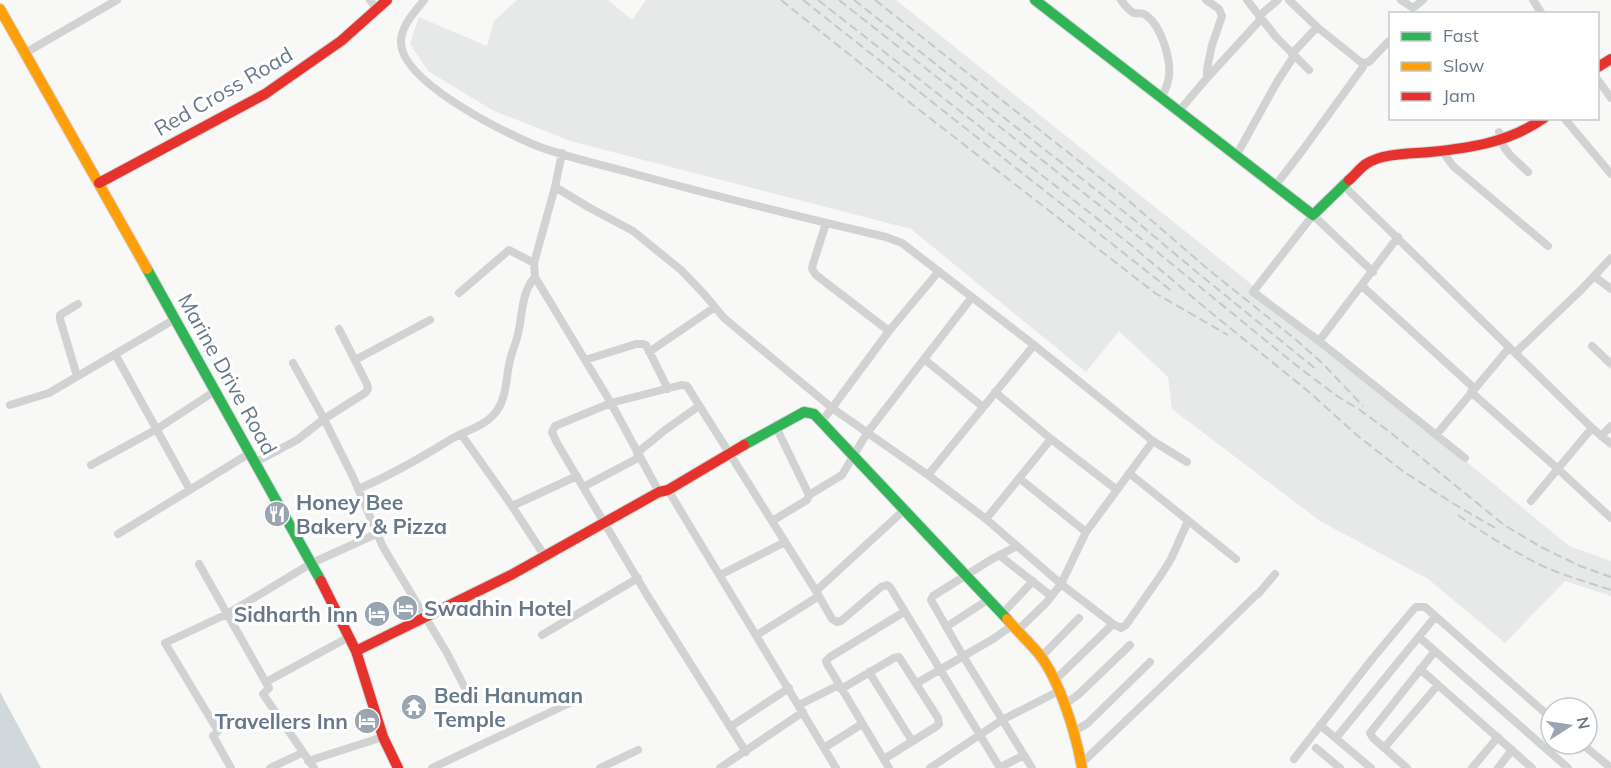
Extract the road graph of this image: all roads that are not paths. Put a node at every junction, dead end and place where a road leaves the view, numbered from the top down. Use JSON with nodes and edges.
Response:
{"nodes":[{"id":1,"x":117,"y":0,"type":"edge"},
{"id":2,"x":370,"y":0,"type":"edge"},
{"id":3,"x":387,"y":0,"type":"edge"},
{"id":4,"x":424,"y":0,"type":"edge"},
{"id":5,"x":1035,"y":0,"type":"edge"},
{"id":6,"x":1121,"y":0,"type":"edge"},
{"id":7,"x":1206,"y":0,"type":"edge"},
{"id":8,"x":1247,"y":0,"type":"edge"},
{"id":9,"x":1278,"y":0,"type":"edge"},
{"id":10,"x":1289,"y":0,"type":"edge"},
{"id":11,"x":1401,"y":0,"type":"edge"},
{"id":12,"x":1423,"y":0,"type":"edge"},
{"id":13,"x":0,"y":9,"type":"edge"},
{"id":14,"x":377,"y":9,"type":"junction"},
{"id":15,"x":1410,"y":11,"type":"edge"},
{"id":16,"x":1260,"y":18,"type":"junction"},
{"id":17,"x":1317,"y":27,"type":"junction"},
{"id":18,"x":1388,"y":39,"type":"edge"},
{"id":19,"x":25,"y":53,"type":"junction"},
{"id":20,"x":1293,"y":55,"type":"junction"},
{"id":21,"x":1362,"y":63,"type":"junction"},
{"id":22,"x":1309,"y":70,"type":"dead end"},
{"id":23,"x":1207,"y":78,"type":"junction"},
{"id":24,"x":1599,"y":81,"type":"edge"},
{"id":25,"x":1161,"y":98,"type":"junction"},
{"id":26,"x":1611,"y":98,"type":"edge"},
{"id":27,"x":1179,"y":111,"type":"junction"},
{"id":28,"x":1541,"y":120,"type":"edge"},
{"id":29,"x":1566,"y":120,"type":"edge"},
{"id":30,"x":1501,"y":136,"type":"junction"},
{"id":31,"x":1442,"y":151,"type":"junction"},
{"id":32,"x":562,"y":153,"type":"junction"},
{"id":33,"x":1236,"y":156,"type":"junction"},
{"id":34,"x":1528,"y":172,"type":"dead end"},
{"id":35,"x":1611,"y":174,"type":"edge"},
{"id":36,"x":99,"y":183,"type":"junction"},
{"id":37,"x":1275,"y":186,"type":"junction"},
{"id":38,"x":1344,"y":186,"type":"junction"},
{"id":39,"x":555,"y":187,"type":"junction"},
{"id":40,"x":1313,"y":215,"type":"junction"},
{"id":41,"x":826,"y":224,"type":"junction"},
{"id":42,"x":1398,"y":237,"type":"junction"},
{"id":43,"x":1548,"y":246,"type":"dead end"},
{"id":44,"x":1611,"y":258,"type":"edge"},
{"id":45,"x":534,"y":263,"type":"junction"},
{"id":46,"x":939,"y":271,"type":"junction"},
{"id":47,"x":1373,"y":272,"type":"junction"},
{"id":48,"x":535,"y":276,"type":"junction"},
{"id":49,"x":1594,"y":276,"type":"junction"},
{"id":50,"x":1362,"y":286,"type":"junction"},
{"id":51,"x":1611,"y":289,"type":"edge"},
{"id":52,"x":459,"y":293,"type":"dead end"},
{"id":53,"x":972,"y":297,"type":"junction"},
{"id":54,"x":78,"y":304,"type":"dead end"},
{"id":55,"x":715,"y":307,"type":"junction"},
{"id":56,"x":175,"y":319,"type":"junction"},
{"id":57,"x":430,"y":320,"type":"dead end"},
{"id":58,"x":339,"y":329,"type":"dead end"},
{"id":59,"x":888,"y":331,"type":"junction"},
{"id":60,"x":1319,"y":341,"type":"junction"},
{"id":61,"x":1034,"y":345,"type":"junction"},
{"id":62,"x":1592,"y":346,"type":"dead end"},
{"id":63,"x":1512,"y":351,"type":"junction"},
{"id":64,"x":649,"y":352,"type":"junction"},
{"id":65,"x":115,"y":354,"type":"junction"},
{"id":66,"x":924,"y":359,"type":"junction"},
{"id":67,"x":355,"y":360,"type":"junction"},
{"id":68,"x":585,"y":360,"type":"junction"},
{"id":69,"x":293,"y":363,"type":"dead end"},
{"id":70,"x":1611,"y":364,"type":"edge"},
{"id":71,"x":77,"y":376,"type":"junction"},
{"id":72,"x":668,"y":388,"type":"junction"},
{"id":73,"x":1473,"y":390,"type":"junction"},
{"id":74,"x":215,"y":391,"type":"junction"},
{"id":75,"x":995,"y":392,"type":"junction"},
{"id":76,"x":611,"y":403,"type":"junction"},
{"id":77,"x":10,"y":405,"type":"dead end"},
{"id":78,"x":699,"y":406,"type":"junction"},
{"id":79,"x":983,"y":407,"type":"junction"},
{"id":80,"x":832,"y":408,"type":"junction"},
{"id":81,"x":324,"y":419,"type":"junction"},
{"id":82,"x":822,"y":421,"type":"junction"},
{"id":83,"x":1611,"y":426,"type":"edge"},
{"id":84,"x":776,"y":428,"type":"junction"},
{"id":85,"x":1592,"y":428,"type":"junction"},
{"id":86,"x":157,"y":429,"type":"junction"},
{"id":87,"x":867,"y":432,"type":"junction"},
{"id":88,"x":460,"y":434,"type":"junction"},
{"id":89,"x":1436,"y":435,"type":"junction"},
{"id":90,"x":1601,"y":436,"type":"junction"},
{"id":91,"x":1051,"y":439,"type":"junction"},
{"id":92,"x":1153,"y":441,"type":"junction"},
{"id":93,"x":1611,"y":444,"type":"edge"},
{"id":94,"x":729,"y":453,"type":"junction"},
{"id":95,"x":638,"y":455,"type":"junction"},
{"id":96,"x":854,"y":456,"type":"junction"},
{"id":97,"x":253,"y":458,"type":"junction"},
{"id":98,"x":1465,"y":458,"type":"dead end"},
{"id":99,"x":1187,"y":462,"type":"dead end"},
{"id":100,"x":91,"y":465,"type":"dead end"},
{"id":101,"x":1558,"y":469,"type":"junction"},
{"id":102,"x":1129,"y":473,"type":"junction"},
{"id":103,"x":928,"y":475,"type":"junction"},
{"id":104,"x":577,"y":476,"type":"junction"},
{"id":105,"x":1019,"y":478,"type":"junction"},
{"id":106,"x":652,"y":479,"type":"junction"},
{"id":107,"x":583,"y":487,"type":"junction"},
{"id":108,"x":358,"y":489,"type":"junction"},
{"id":109,"x":190,"y":490,"type":"junction"},
{"id":110,"x":666,"y":490,"type":"junction"},
{"id":111,"x":1117,"y":490,"type":"junction"},
{"id":112,"x":809,"y":495,"type":"junction"},
{"id":113,"x":1531,"y":501,"type":"dead end"},
{"id":114,"x":512,"y":506,"type":"junction"},
{"id":115,"x":904,"y":510,"type":"junction"},
{"id":116,"x":1611,"y":518,"type":"edge"},
{"id":117,"x":986,"y":519,"type":"junction"},
{"id":118,"x":772,"y":521,"type":"junction"},
{"id":119,"x":1188,"y":521,"type":"junction"},
{"id":120,"x":604,"y":522,"type":"junction"},
{"id":121,"x":1086,"y":532,"type":"junction"},
{"id":122,"x":118,"y":534,"type":"dead end"},
{"id":123,"x":376,"y":534,"type":"junction"},
{"id":124,"x":785,"y":542,"type":"junction"},
{"id":125,"x":1017,"y":546,"type":"junction"},
{"id":126,"x":544,"y":555,"type":"junction"},
{"id":127,"x":999,"y":555,"type":"junction"},
{"id":128,"x":1236,"y":559,"type":"dead end"},
{"id":129,"x":312,"y":563,"type":"junction"},
{"id":130,"x":199,"y":564,"type":"dead end"},
{"id":131,"x":1275,"y":574,"type":"dead end"},
{"id":132,"x":720,"y":575,"type":"junction"},
{"id":133,"x":967,"y":575,"type":"junction"},
{"id":134,"x":638,"y":579,"type":"junction"},
{"id":135,"x":1033,"y":581,"type":"junction"},
{"id":136,"x":1061,"y":584,"type":"junction"},
{"id":137,"x":817,"y":594,"type":"junction"},
{"id":138,"x":1052,"y":596,"type":"junction"},
{"id":139,"x":989,"y":599,"type":"junction"},
{"id":140,"x":904,"y":612,"type":"junction"},
{"id":141,"x":1003,"y":613,"type":"junction"},
{"id":142,"x":227,"y":614,"type":"junction"},
{"id":143,"x":1436,"y":616,"type":"junction"},
{"id":144,"x":425,"y":617,"type":"junction"},
{"id":145,"x":1079,"y":618,"type":"dead end"},
{"id":146,"x":1113,"y":624,"type":"junction"},
{"id":147,"x":946,"y":627,"type":"junction"},
{"id":148,"x":1016,"y":627,"type":"junction"},
{"id":149,"x":542,"y":635,"type":"dead end"},
{"id":150,"x":757,"y":635,"type":"junction"},
{"id":151,"x":349,"y":637,"type":"junction"},
{"id":152,"x":1419,"y":637,"type":"junction"},
{"id":153,"x":1130,"y":645,"type":"dead end"},
{"id":154,"x":356,"y":651,"type":"junction"},
{"id":155,"x":1435,"y":651,"type":"junction"},
{"id":156,"x":963,"y":656,"type":"junction"},
{"id":157,"x":1041,"y":657,"type":"junction"},
{"id":158,"x":1150,"y":662,"type":"dead end"},
{"id":159,"x":1420,"y":669,"type":"junction"},
{"id":160,"x":939,"y":670,"type":"junction"},
{"id":161,"x":869,"y":672,"type":"junction"},
{"id":162,"x":266,"y":682,"type":"junction"},
{"id":163,"x":917,"y":683,"type":"junction"},
{"id":164,"x":1057,"y":685,"type":"junction"},
{"id":165,"x":1438,"y":685,"type":"junction"},
{"id":166,"x":840,"y":687,"type":"junction"},
{"id":167,"x":465,"y":688,"type":"dead end"},
{"id":168,"x":789,"y":688,"type":"junction"},
{"id":169,"x":576,"y":700,"type":"dead end"},
{"id":170,"x":1064,"y":705,"type":"junction"},
{"id":171,"x":1539,"y":707,"type":"edge"},
{"id":172,"x":801,"y":708,"type":"junction"},
{"id":173,"x":1002,"y":720,"type":"junction"},
{"id":174,"x":862,"y":724,"type":"junction"},
{"id":175,"x":1320,"y":725,"type":"junction"},
{"id":176,"x":730,"y":727,"type":"junction"},
{"id":177,"x":1073,"y":732,"type":"junction"},
{"id":178,"x":980,"y":735,"type":"junction"},
{"id":179,"x":383,"y":737,"type":"junction"},
{"id":180,"x":1498,"y":737,"type":"junction"},
{"id":181,"x":1336,"y":738,"type":"junction"},
{"id":182,"x":912,"y":741,"type":"junction"},
{"id":183,"x":824,"y":748,"type":"junction"},
{"id":184,"x":1316,"y":748,"type":"dead end"},
{"id":185,"x":1384,"y":748,"type":"junction"},
{"id":186,"x":638,"y":750,"type":"dead end"},
{"id":187,"x":1512,"y":750,"type":"junction"},
{"id":188,"x":746,"y":752,"type":"junction"},
{"id":189,"x":302,"y":753,"type":"junction"},
{"id":190,"x":1024,"y":755,"type":"junction"},
{"id":191,"x":1596,"y":756,"type":"edge"},
{"id":192,"x":884,"y":759,"type":"junction"},
{"id":193,"x":1294,"y":759,"type":"dead end"},
{"id":194,"x":311,"y":764,"type":"edge"},
{"id":195,"x":1082,"y":766,"type":"edge"},
{"id":196,"x":1528,"y":766,"type":"edge"},
{"id":197,"x":231,"y":768,"type":"edge"},
{"id":198,"x":270,"y":768,"type":"edge"},
{"id":199,"x":398,"y":768,"type":"edge"},
{"id":200,"x":432,"y":768,"type":"edge"},
{"id":201,"x":600,"y":768,"type":"edge"},
{"id":202,"x":720,"y":768,"type":"edge"},
{"id":203,"x":836,"y":768,"type":"edge"},
{"id":204,"x":889,"y":768,"type":"edge"},
{"id":205,"x":930,"y":768,"type":"edge"},
{"id":206,"x":999,"y":768,"type":"edge"},
{"id":207,"x":1032,"y":768,"type":"edge"},
{"id":208,"x":1340,"y":768,"type":"edge"},
{"id":209,"x":1371,"y":768,"type":"edge"},
{"id":210,"x":1407,"y":768,"type":"edge"},
{"id":211,"x":1472,"y":768,"type":"edge"},
{"id":212,"x":1498,"y":768,"type":"edge"},
{"id":213,"x":1568,"y":768,"type":"edge"},
{"id":214,"x":1611,"y":768,"type":"edge"}],
"edges":[{"from":1,"to":19,"type":"street"},
{"from":2,"to":14,"type":"street"},
{"from":3,"to":14,"type":"main road","name":"Red Cross Road"},
{"from":4,"to":32,"type":"street"},
{"from":5,"to":25,"type":"main road"},
{"from":6,"to":25,"type":"street"},
{"from":7,"to":23,"type":"street"},
{"from":8,"to":16,"type":"street"},
{"from":9,"to":16,"type":"street"},
{"from":10,"to":17,"type":"street"},
{"from":11,"to":15,"type":"street"},
{"from":12,"to":15,"type":"street"},
{"from":13,"to":19,"type":"main road","name":"Marine Drive Road"},
{"from":14,"to":36,"type":"main road","name":"Red Cross Road"},
{"from":16,"to":20,"type":"street"},
{"from":16,"to":23,"type":"street"},
{"from":17,"to":20,"type":"street"},
{"from":17,"to":21,"type":"street"},
{"from":18,"to":21,"type":"street"},
{"from":19,"to":36,"type":"main road","name":"Marine Drive Road"},
{"from":20,"to":22,"type":"street"},
{"from":20,"to":33,"type":"street"},
{"from":21,"to":37,"type":"street"},
{"from":23,"to":27,"type":"street"},
{"from":24,"to":26,"type":"street"},
{"from":25,"to":27,"type":"main road"},
{"from":27,"to":33,"type":"main road"},
{"from":28,"to":30,"type":"main road"},
{"from":29,"to":35,"type":"street"},
{"from":30,"to":31,"type":"main road"},
{"from":30,"to":34,"type":"street"},
{"from":31,"to":38,"type":"main road"},
{"from":31,"to":43,"type":"street"},
{"from":32,"to":39,"type":"street"},
{"from":32,"to":41,"type":"street"},
{"from":33,"to":37,"type":"main road"},
{"from":36,"to":56,"type":"main road","name":"Marine Drive Road"},
{"from":37,"to":40,"type":"main road"},
{"from":38,"to":40,"type":"main road"},
{"from":38,"to":42,"type":"street"},
{"from":39,"to":45,"type":"street"},
{"from":39,"to":55,"type":"street"},
{"from":40,"to":47,"type":"street"},
{"from":40,"to":60,"type":"street"},
{"from":41,"to":46,"type":"street"},
{"from":41,"to":59,"type":"street"},
{"from":42,"to":47,"type":"street"},
{"from":42,"to":63,"type":"street"},
{"from":44,"to":49,"type":"street"},
{"from":45,"to":48,"type":"street"},
{"from":45,"to":52,"type":"street"},
{"from":46,"to":53,"type":"street"},
{"from":46,"to":59,"type":"street"},
{"from":47,"to":50,"type":"street"},
{"from":48,"to":68,"type":"street"},
{"from":48,"to":88,"type":"street"},
{"from":49,"to":51,"type":"street"},
{"from":49,"to":63,"type":"street"},
{"from":50,"to":60,"type":"street"},
{"from":50,"to":73,"type":"street"},
{"from":53,"to":61,"type":"street"},
{"from":53,"to":66,"type":"street"},
{"from":54,"to":71,"type":"street"},
{"from":55,"to":64,"type":"street"},
{"from":55,"to":80,"type":"street"},
{"from":56,"to":65,"type":"street"},
{"from":56,"to":74,"type":"main road","name":"Marine Drive Road"},
{"from":57,"to":67,"type":"street"},
{"from":58,"to":67,"type":"street"},
{"from":59,"to":80,"type":"street"},
{"from":60,"to":89,"type":"street"},
{"from":61,"to":75,"type":"street"},
{"from":61,"to":92,"type":"street"},
{"from":62,"to":70,"type":"street"},
{"from":63,"to":73,"type":"street"},
{"from":63,"to":85,"type":"street"},
{"from":64,"to":68,"type":"street"},
{"from":64,"to":72,"type":"street"},
{"from":65,"to":71,"type":"street"},
{"from":65,"to":86,"type":"street"},
{"from":66,"to":79,"type":"street"},
{"from":66,"to":87,"type":"street"},
{"from":67,"to":81,"type":"street"},
{"from":68,"to":76,"type":"street"},
{"from":69,"to":81,"type":"street"},
{"from":71,"to":77,"type":"street"},
{"from":72,"to":76,"type":"street"},
{"from":72,"to":78,"type":"street"},
{"from":73,"to":89,"type":"street"},
{"from":73,"to":101,"type":"street"},
{"from":74,"to":86,"type":"street"},
{"from":74,"to":97,"type":"main road","name":"Marine Drive Road"},
{"from":75,"to":79,"type":"street"},
{"from":75,"to":91,"type":"street"},
{"from":76,"to":95,"type":"street"},
{"from":76,"to":104,"type":"street"},
{"from":78,"to":94,"type":"street"},
{"from":78,"to":95,"type":"street"},
{"from":79,"to":103,"type":"street"},
{"from":80,"to":82,"type":"street"},
{"from":80,"to":87,"type":"street"},
{"from":81,"to":97,"type":"street"},
{"from":81,"to":108,"type":"street"},
{"from":82,"to":84,"type":"main road"},
{"from":82,"to":96,"type":"main road"},
{"from":83,"to":90,"type":"street"},
{"from":84,"to":94,"type":"main road"},
{"from":84,"to":112,"type":"street"},
{"from":85,"to":90,"type":"street"},
{"from":85,"to":101,"type":"street"},
{"from":86,"to":100,"type":"street"},
{"from":86,"to":109,"type":"street"},
{"from":87,"to":96,"type":"street"},
{"from":87,"to":103,"type":"street"},
{"from":88,"to":108,"type":"street"},
{"from":88,"to":114,"type":"street"},
{"from":89,"to":98,"type":"street"},
{"from":90,"to":93,"type":"street"},
{"from":91,"to":105,"type":"street"},
{"from":91,"to":111,"type":"street"},
{"from":92,"to":99,"type":"street"},
{"from":92,"to":102,"type":"street"},
{"from":94,"to":110,"type":"main road"},
{"from":94,"to":118,"type":"street"},
{"from":95,"to":106,"type":"street"},
{"from":95,"to":107,"type":"street"},
{"from":96,"to":112,"type":"street"},
{"from":96,"to":115,"type":"main road"},
{"from":97,"to":109,"type":"street"},
{"from":97,"to":129,"type":"main road","name":"Marine Drive Road"},
{"from":101,"to":113,"type":"street"},
{"from":101,"to":116,"type":"street"},
{"from":102,"to":111,"type":"street"},
{"from":102,"to":119,"type":"street"},
{"from":103,"to":117,"type":"street"},
{"from":104,"to":107,"type":"street"},
{"from":104,"to":114,"type":"street"},
{"from":105,"to":117,"type":"street"},
{"from":105,"to":121,"type":"street"},
{"from":106,"to":110,"type":"street"},
{"from":106,"to":110,"type":"street"},
{"from":107,"to":120,"type":"street"},
{"from":108,"to":123,"type":"street"},
{"from":109,"to":122,"type":"street"},
{"from":110,"to":120,"type":"main road"},
{"from":110,"to":132,"type":"street"},
{"from":111,"to":121,"type":"street"},
{"from":112,"to":118,"type":"street"},
{"from":114,"to":126,"type":"street"},
{"from":115,"to":133,"type":"main road"},
{"from":115,"to":137,"type":"street"},
{"from":117,"to":125,"type":"street"},
{"from":118,"to":124,"type":"street"},
{"from":119,"to":128,"type":"street"},
{"from":119,"to":146,"type":"street"},
{"from":120,"to":126,"type":"main road"},
{"from":120,"to":134,"type":"street"},
{"from":121,"to":136,"type":"street"},
{"from":123,"to":129,"type":"street"},
{"from":123,"to":144,"type":"street"},
{"from":124,"to":132,"type":"street"},
{"from":124,"to":137,"type":"street"},
{"from":125,"to":127,"type":"street"},
{"from":125,"to":136,"type":"street"},
{"from":126,"to":144,"type":"main road"},
{"from":127,"to":133,"type":"street"},
{"from":127,"to":135,"type":"street"},
{"from":129,"to":142,"type":"street"},
{"from":129,"to":151,"type":"main road","name":"Marine Drive Road"},
{"from":130,"to":142,"type":"street"},
{"from":131,"to":195,"type":"street"},
{"from":132,"to":150,"type":"street"},
{"from":133,"to":139,"type":"main road"},
{"from":133,"to":147,"type":"street"},
{"from":134,"to":149,"type":"street"},
{"from":134,"to":176,"type":"street"},
{"from":135,"to":138,"type":"street"},
{"from":135,"to":141,"type":"street"},
{"from":136,"to":138,"type":"street"},
{"from":136,"to":146,"type":"street"},
{"from":137,"to":140,"type":"street"},
{"from":137,"to":150,"type":"street"},
{"from":138,"to":148,"type":"street"},
{"from":139,"to":141,"type":"main road"},
{"from":139,"to":147,"type":"street"},
{"from":140,"to":160,"type":"street"},
{"from":140,"to":166,"type":"street"},
{"from":141,"to":148,"type":"main road"},
{"from":142,"to":162,"type":"street"},
{"from":142,"to":197,"type":"street"},
{"from":143,"to":152,"type":"street"},
{"from":143,"to":171,"type":"street"},
{"from":143,"to":175,"type":"street"},
{"from":144,"to":154,"type":"main road"},
{"from":144,"to":167,"type":"street"},
{"from":145,"to":157,"type":"street"},
{"from":146,"to":164,"type":"street"},
{"from":147,"to":156,"type":"street"},
{"from":148,"to":156,"type":"street"},
{"from":148,"to":157,"type":"main road"},
{"from":150,"to":168,"type":"street"},
{"from":151,"to":154,"type":"main road","name":"Marine Drive Road"},
{"from":151,"to":162,"type":"street"},
{"from":152,"to":155,"type":"street"},
{"from":152,"to":181,"type":"street"},
{"from":153,"to":170,"type":"street"},
{"from":154,"to":179,"type":"main road","name":"Marine Drive Road"},
{"from":155,"to":159,"type":"street"},
{"from":155,"to":213,"type":"street"},
{"from":156,"to":160,"type":"street"},
{"from":156,"to":173,"type":"street"},
{"from":157,"to":164,"type":"main road"},
{"from":158,"to":177,"type":"street"},
{"from":159,"to":165,"type":"street"},
{"from":159,"to":185,"type":"street"},
{"from":160,"to":163,"type":"street"},
{"from":160,"to":178,"type":"street"},
{"from":161,"to":163,"type":"street"},
{"from":161,"to":166,"type":"street"},
{"from":161,"to":182,"type":"street"},
{"from":162,"to":189,"type":"street"},
{"from":163,"to":182,"type":"street"},
{"from":164,"to":170,"type":"main road"},
{"from":164,"to":173,"type":"street"},
{"from":165,"to":180,"type":"street"},
{"from":165,"to":185,"type":"street"},
{"from":166,"to":172,"type":"street"},
{"from":166,"to":174,"type":"street"},
{"from":168,"to":172,"type":"street"},
{"from":168,"to":176,"type":"street"},
{"from":169,"to":200,"type":"street"},
{"from":170,"to":177,"type":"main road"},
{"from":172,"to":183,"type":"street"},
{"from":172,"to":188,"type":"street"},
{"from":173,"to":178,"type":"street"},
{"from":173,"to":190,"type":"street"},
{"from":174,"to":183,"type":"street"},
{"from":174,"to":192,"type":"street"},
{"from":175,"to":181,"type":"street"},
{"from":175,"to":193,"type":"street"},
{"from":176,"to":188,"type":"street"},
{"from":177,"to":195,"type":"main road"},
{"from":178,"to":205,"type":"street"},
{"from":178,"to":206,"type":"street"},
{"from":179,"to":194,"type":"street"},
{"from":179,"to":199,"type":"main road","name":"Marine Drive Road"},
{"from":180,"to":187,"type":"street"},
{"from":180,"to":211,"type":"street"},
{"from":181,"to":209,"type":"street"},
{"from":182,"to":192,"type":"street"},
{"from":183,"to":203,"type":"street"},
{"from":184,"to":208,"type":"street"},
{"from":185,"to":210,"type":"street"},
{"from":186,"to":201,"type":"street"},
{"from":187,"to":196,"type":"street"},
{"from":187,"to":212,"type":"street"},
{"from":188,"to":202,"type":"street"},
{"from":189,"to":194,"type":"street"},
{"from":189,"to":198,"type":"street"},
{"from":190,"to":206,"type":"street"},
{"from":190,"to":207,"type":"street"},
{"from":191,"to":214,"type":"street"},
{"from":192,"to":204,"type":"street"}]}
